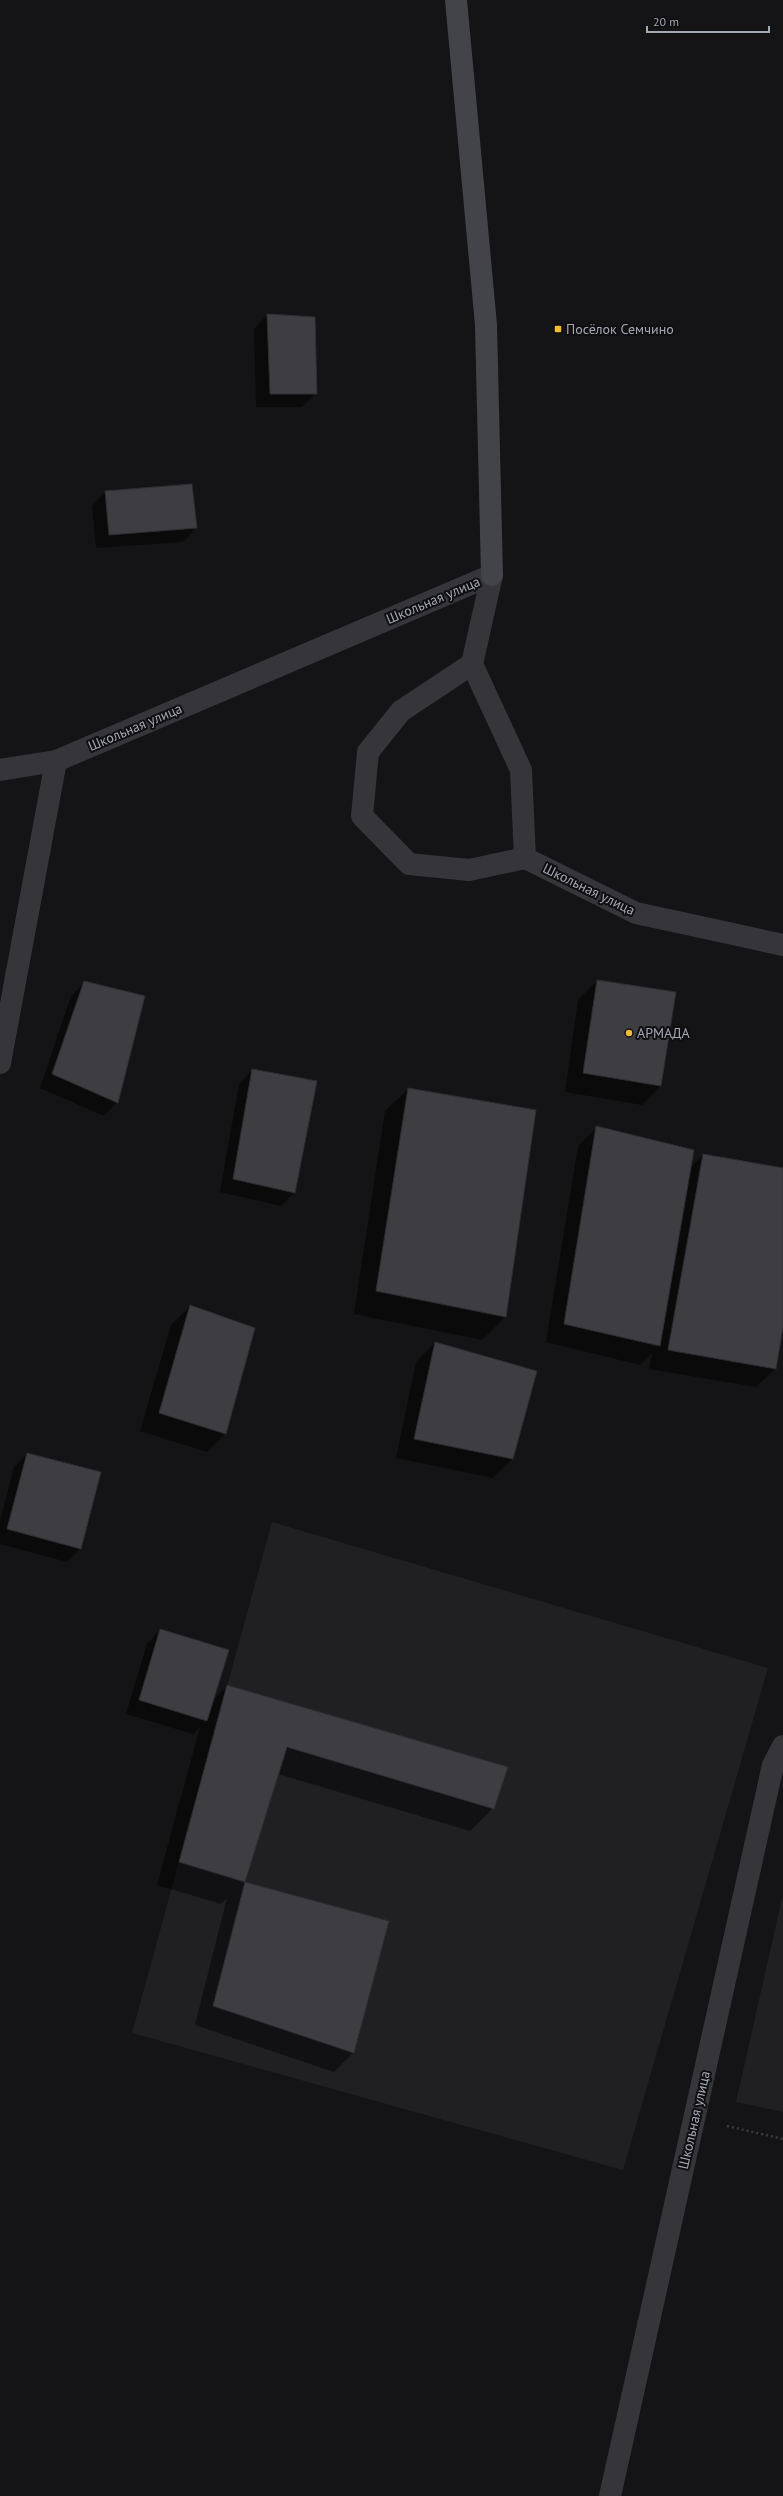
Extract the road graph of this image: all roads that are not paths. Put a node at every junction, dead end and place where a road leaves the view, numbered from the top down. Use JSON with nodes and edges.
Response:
{"nodes":[{"id":1,"x":456,"y":0,"type":"edge"},
{"id":2,"x":492,"y":575,"type":"junction"},
{"id":3,"x":472,"y":664,"type":"junction"},
{"id":4,"x":56,"y":761,"type":"junction"},
{"id":5,"x":0,"y":770,"type":"edge"},
{"id":6,"x":524,"y":858,"type":"junction"},
{"id":7,"x":783,"y":945,"type":"edge"},
{"id":8,"x":0,"y":1063,"type":"edge"},
{"id":9,"x":783,"y":1746,"type":"edge"},
{"id":10,"x":610,"y":2496,"type":"edge"}],
"edges":[{"from":1,"to":2,"type":"street"},
{"from":2,"to":3,"type":"street","name":"Школьная улица"},
{"from":2,"to":4,"type":"street","name":"Школьная улица"},
{"from":3,"to":6,"type":"street"},
{"from":3,"to":6,"type":"street"},
{"from":4,"to":5,"type":"street","name":"Школьная улица"},
{"from":4,"to":8,"type":"street"},
{"from":6,"to":7,"type":"street","name":"Школьная улица"},
{"from":9,"to":10,"type":"street","name":"Школьная улица"}]}
